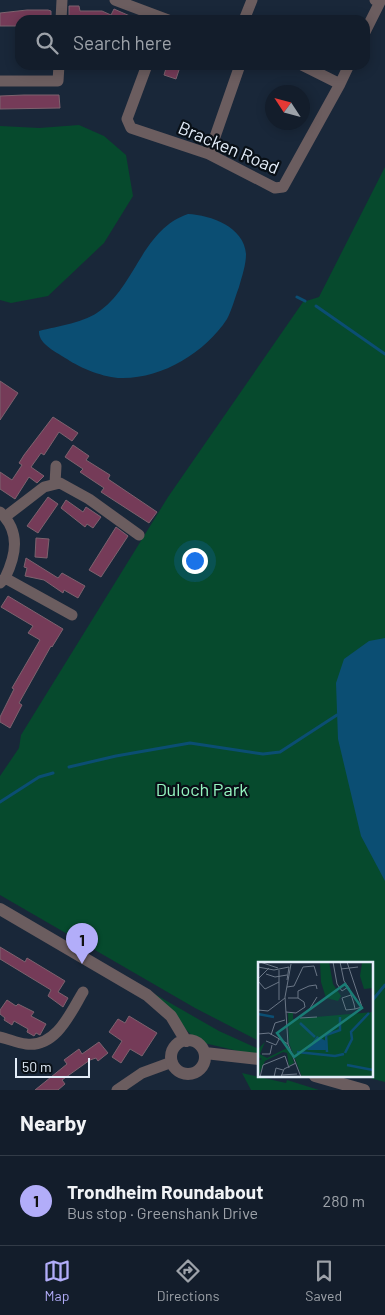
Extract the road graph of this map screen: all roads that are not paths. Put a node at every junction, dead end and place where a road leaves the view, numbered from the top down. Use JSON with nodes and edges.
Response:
{"nodes":[{"id":1,"x":62,"y":0,"type":"edge"},
{"id":2,"x":114,"y":0,"type":"edge"},
{"id":3,"x":252,"y":0,"type":"edge"},
{"id":4,"x":378,"y":1,"type":"edge"},
{"id":5,"x":61,"y":15,"type":"edge"},
{"id":6,"x":152,"y":15,"type":"edge"},
{"id":7,"x":246,"y":15,"type":"edge"},
{"id":8,"x":370,"y":20,"type":"edge"},
{"id":9,"x":59,"y":70,"type":"edge"},
{"id":10,"x":145,"y":70,"type":"edge"},
{"id":11,"x":238,"y":70,"type":"edge"},
{"id":12,"x":312,"y":70,"type":"edge"},
{"id":13,"x":347,"y":70,"type":"edge"},
{"id":14,"x":0,"y":81,"type":"edge"},
{"id":15,"x":340,"y":84,"type":"junction"},
{"id":16,"x":209,"y":154,"type":"junction"},
{"id":17,"x":56,"y":466,"type":"dead end"},
{"id":18,"x":55,"y":483,"type":"junction"},
{"id":19,"x":2,"y":515,"type":"edge"},
{"id":20,"x":140,"y":535,"type":"dead end"},
{"id":21,"x":2,"y":580,"type":"edge"},
{"id":22,"x":72,"y":615,"type":"dead end"},
{"id":23,"x":0,"y":909,"type":"edge"},
{"id":24,"x":83,"y":992,"type":"dead end"},
{"id":25,"x":0,"y":1037,"type":"edge"},
{"id":26,"x":186,"y":1040,"type":"junction"},
{"id":27,"x":205,"y":1053,"type":"junction"},
{"id":28,"x":258,"y":1059,"type":"edge"},
{"id":29,"x":172,"y":1062,"type":"junction"},
{"id":30,"x":322,"y":1078,"type":"edge"},
{"id":31,"x":117,"y":1090,"type":"edge"},
{"id":32,"x":364,"y":1090,"type":"edge"}],
"edges":[{"from":1,"to":5,"type":"street"},
{"from":2,"to":6,"type":"street"},
{"from":3,"to":7,"type":"street"},
{"from":4,"to":8,"type":"street"},
{"from":9,"to":14,"type":"street"},
{"from":10,"to":16,"type":"street","name":"Bracken Road"},
{"from":11,"to":16,"type":"street"},
{"from":12,"to":15,"type":"street"},
{"from":13,"to":15,"type":"street"},
{"from":15,"to":16,"type":"street","name":"Bracken Road"},
{"from":17,"to":18,"type":"street"},
{"from":18,"to":19,"type":"street"},
{"from":18,"to":20,"type":"street"},
{"from":19,"to":21,"type":"street"},
{"from":21,"to":22,"type":"street"},
{"from":23,"to":26,"type":"street"},
{"from":24,"to":25,"type":"street"},
{"from":26,"to":27,"type":"street"},
{"from":26,"to":29,"type":"street"},
{"from":27,"to":28,"type":"street"},
{"from":27,"to":29,"type":"street"},
{"from":29,"to":31,"type":"street"},
{"from":30,"to":32,"type":"street"}]}
